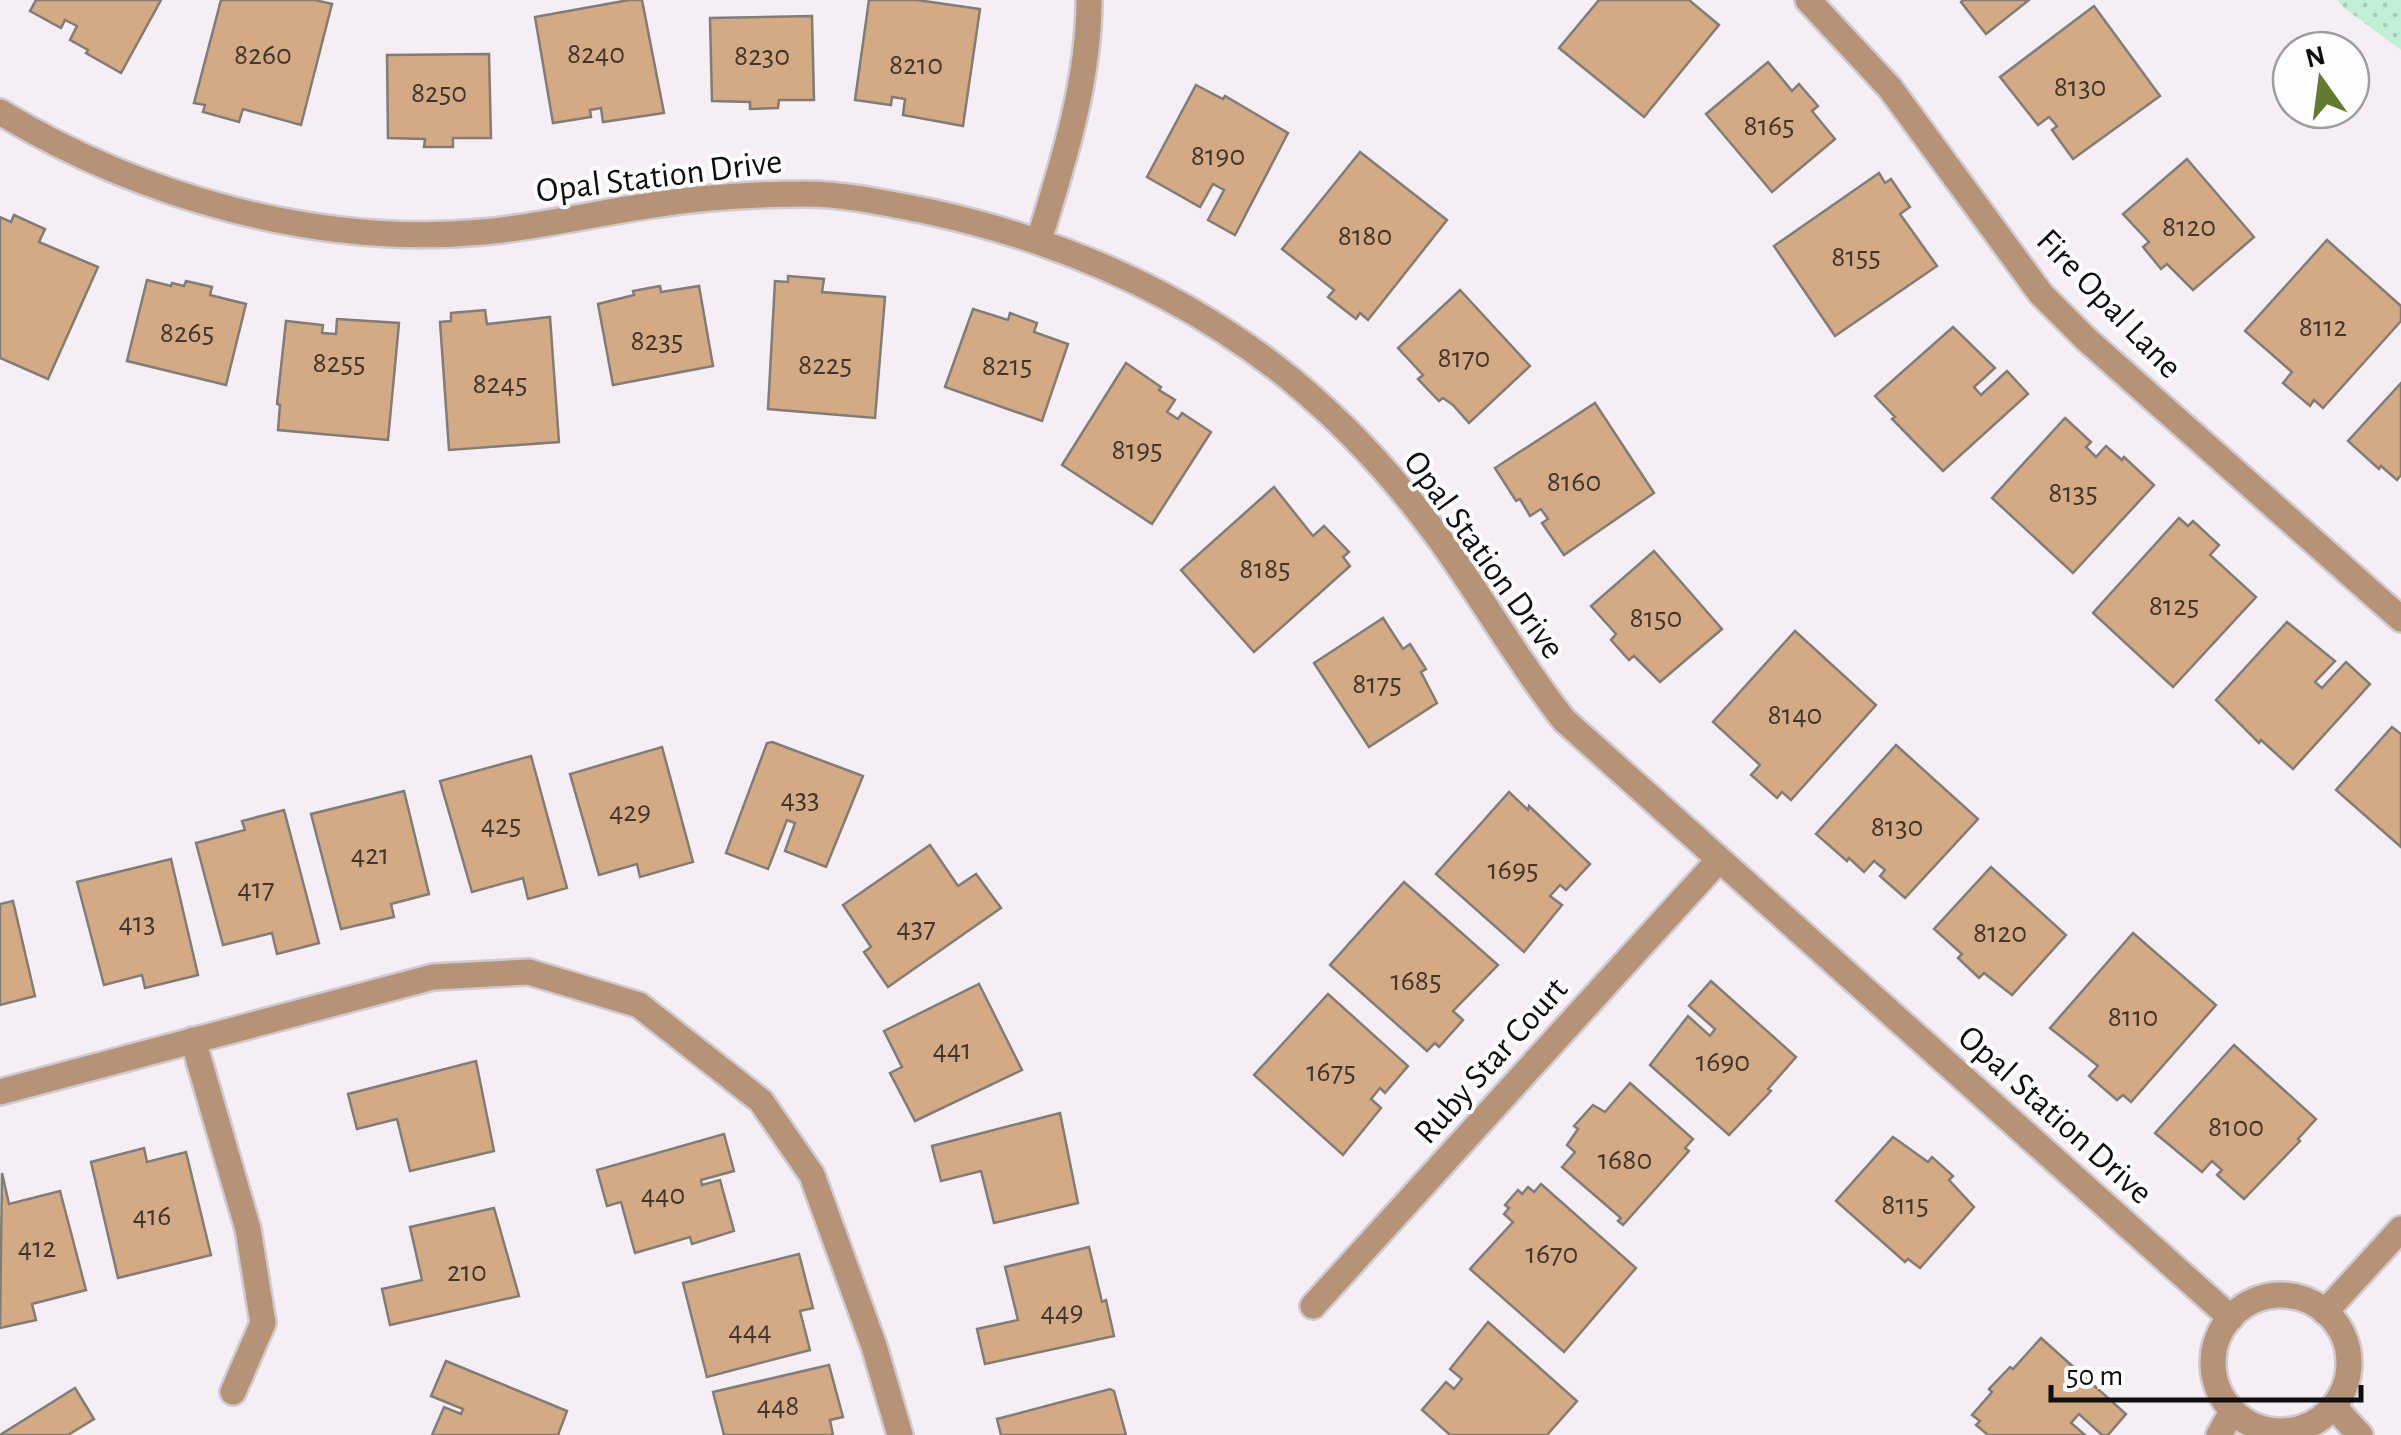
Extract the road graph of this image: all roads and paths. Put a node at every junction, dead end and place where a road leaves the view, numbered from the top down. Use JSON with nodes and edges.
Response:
{"nodes":[{"id":1,"x":1089,"y":0,"type":"edge"},
{"id":2,"x":1808,"y":0,"type":"edge"},
{"id":3,"x":0,"y":112,"type":"edge"},
{"id":4,"x":1039,"y":240,"type":"junction"},
{"id":5,"x":2401,"y":619,"type":"edge"},
{"id":6,"x":1718,"y":861,"type":"junction"},
{"id":7,"x":194,"y":1040,"type":"junction"},
{"id":8,"x":0,"y":1092,"type":"edge"},
{"id":9,"x":2401,"y":1229,"type":"edge"},
{"id":10,"x":1314,"y":1306,"type":"dead end"},
{"id":11,"x":2325,"y":1312,"type":"junction"},
{"id":12,"x":2231,"y":1318,"type":"junction"},
{"id":13,"x":233,"y":1392,"type":"dead end"},
{"id":14,"x":2334,"y":1407,"type":"junction"},
{"id":15,"x":2232,"y":1412,"type":"junction"},
{"id":16,"x":898,"y":1429,"type":"edge"},
{"id":17,"x":2219,"y":1435,"type":"edge"},
{"id":18,"x":2360,"y":1435,"type":"edge"}],
"edges":[{"from":1,"to":4,"type":"street"},
{"from":2,"to":5,"type":"street","name":"Fire Opal Lane"},
{"from":3,"to":4,"type":"street","name":"Opal Station Drive"},
{"from":4,"to":6,"type":"street","name":"Opal Station Drive"},
{"from":6,"to":10,"type":"street","name":"Ruby Star Court"},
{"from":6,"to":12,"type":"street","name":"Opal Station Drive"},
{"from":7,"to":8,"type":"street"},
{"from":7,"to":13,"type":"street"},
{"from":7,"to":16,"type":"street"},
{"from":9,"to":11,"type":"street"},
{"from":11,"to":12,"type":"street"},
{"from":11,"to":14,"type":"street"},
{"from":12,"to":15,"type":"street"},
{"from":14,"to":15,"type":"street"},
{"from":14,"to":18,"type":"street"},
{"from":15,"to":17,"type":"street"}]}
